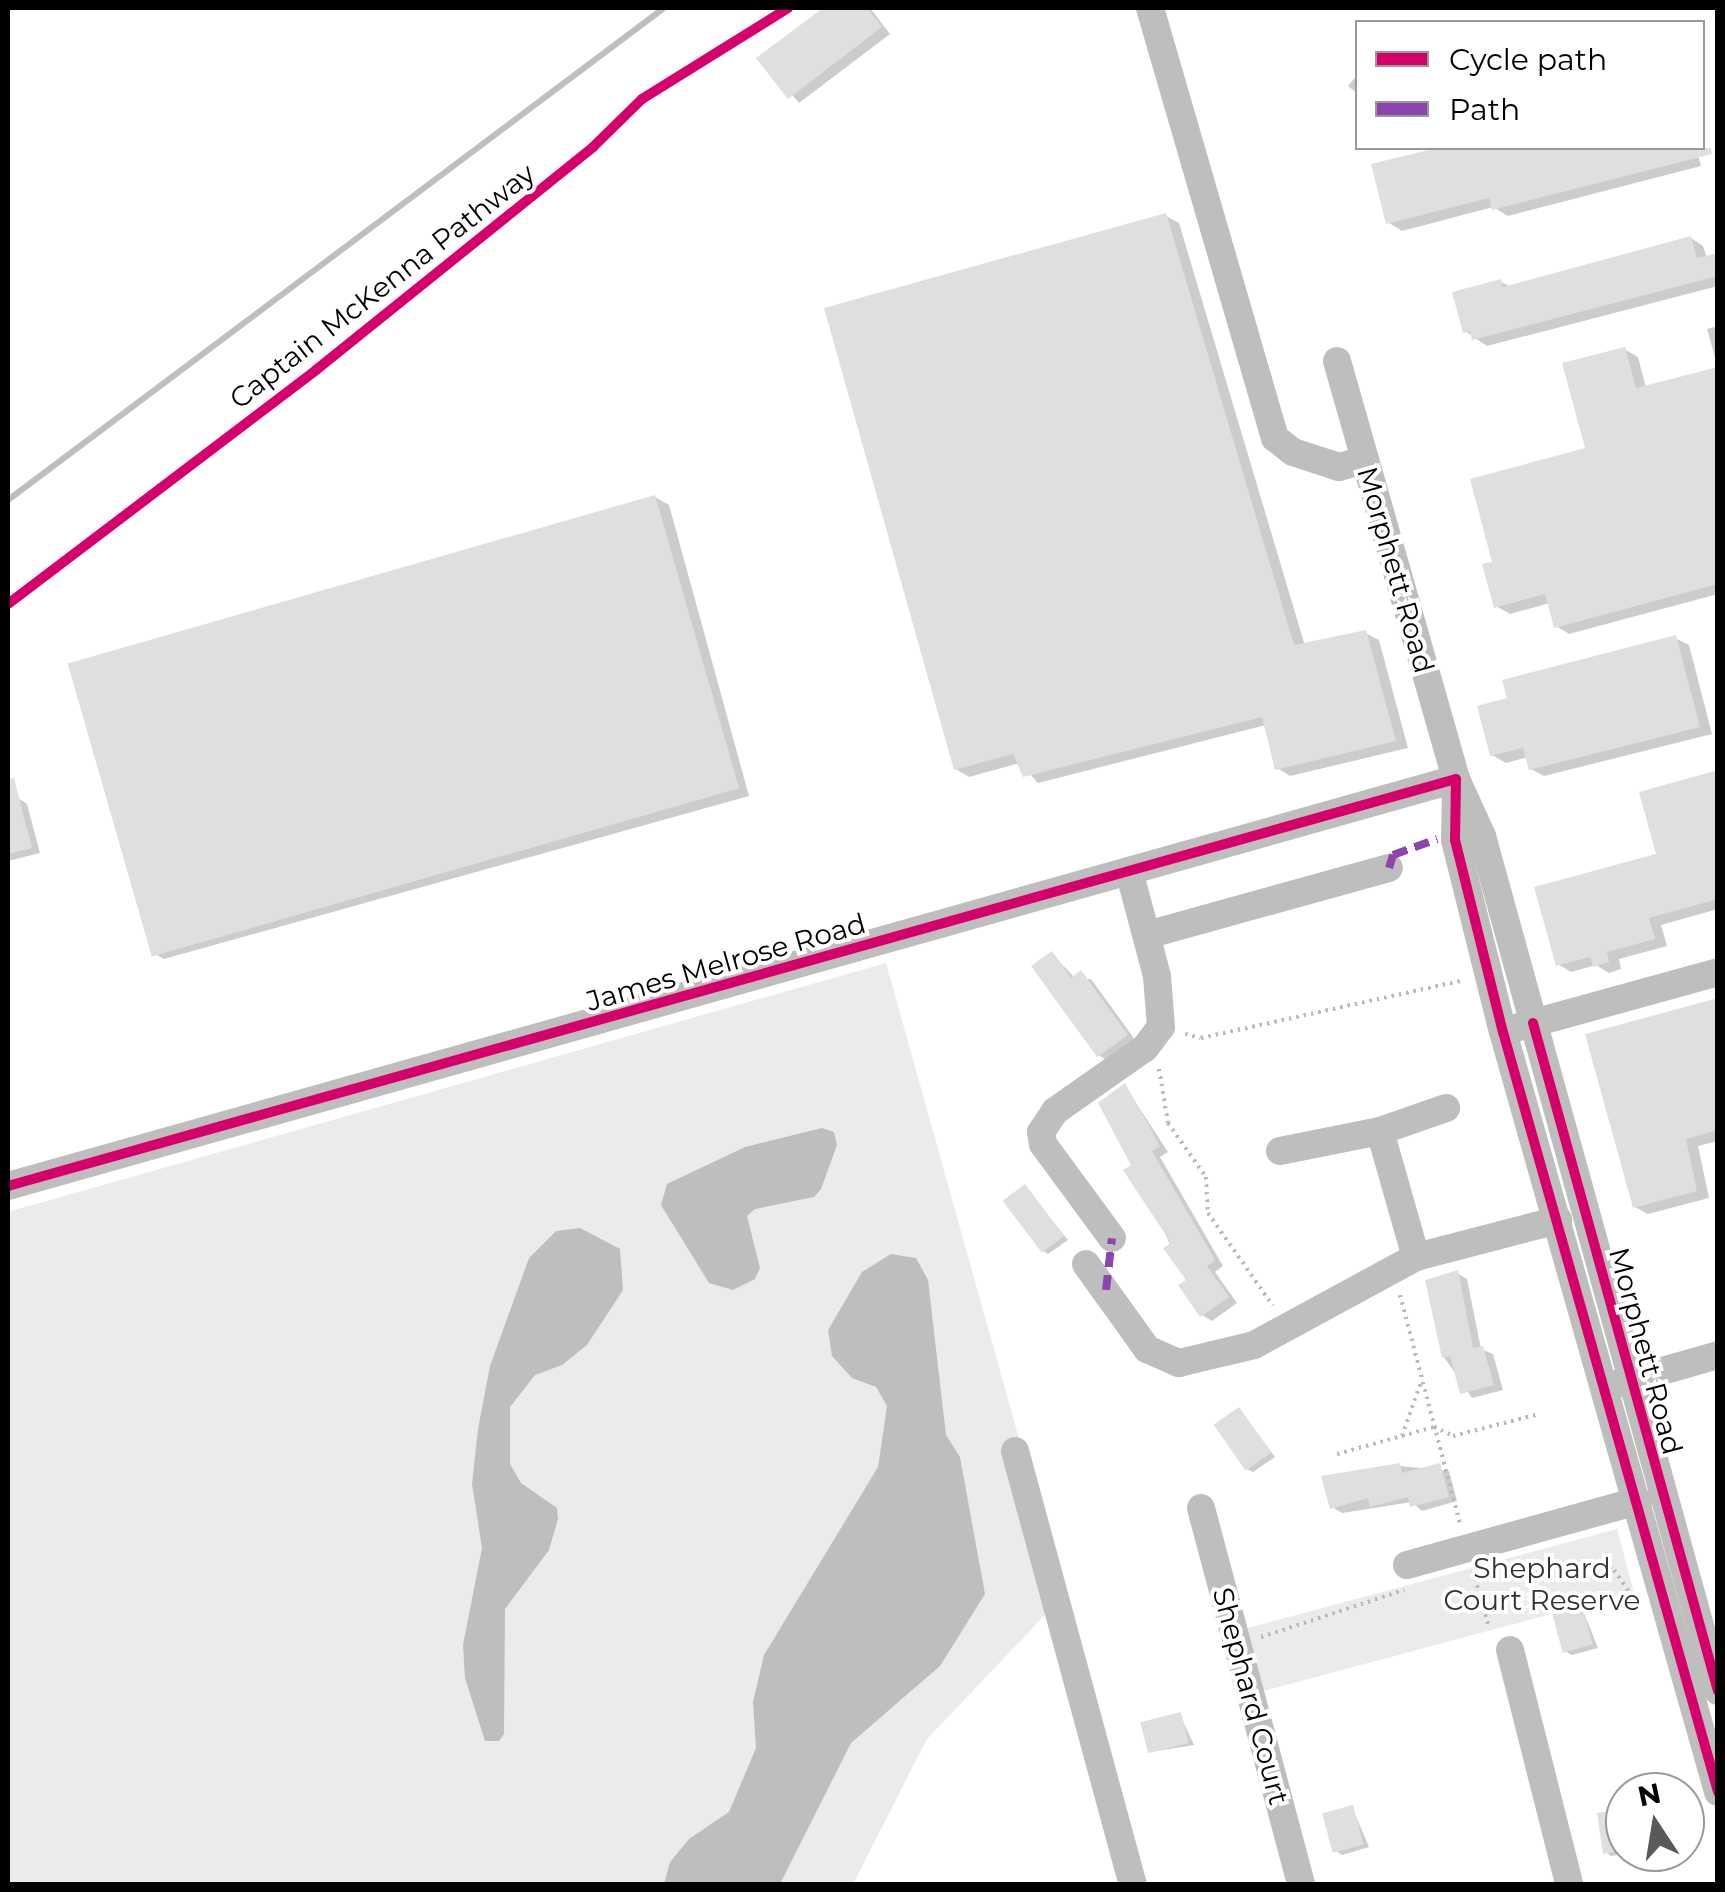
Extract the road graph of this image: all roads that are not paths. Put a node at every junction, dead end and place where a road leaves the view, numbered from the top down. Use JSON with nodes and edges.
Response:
{"nodes":[{"id":1,"x":1150,"y":8,"type":"edge"},
{"id":2,"x":1337,"y":361,"type":"dead end"},
{"id":3,"x":1365,"y":460,"type":"junction"},
{"id":4,"x":1456,"y":779,"type":"junction"},
{"id":5,"x":1389,"y":868,"type":"dead end"},
{"id":6,"x":1129,"y":872,"type":"junction"},
{"id":7,"x":1147,"y":935,"type":"junction"},
{"id":8,"x":1718,"y":972,"type":"edge"},
{"id":9,"x":1534,"y":1023,"type":"junction"},
{"id":10,"x":1504,"y":1032,"type":"junction"},
{"id":11,"x":1446,"y":1108,"type":"dead end"},
{"id":12,"x":1380,"y":1131,"type":"junction"},
{"id":13,"x":1280,"y":1151,"type":"dead end"},
{"id":14,"x":8,"y":1186,"type":"edge"},
{"id":15,"x":1558,"y":1220,"type":"junction"},
{"id":16,"x":1112,"y":1238,"type":"dead end"},
{"id":17,"x":1404,"y":1263,"type":"junction"},
{"id":18,"x":1086,"y":1264,"type":"dead end"},
{"id":19,"x":1718,"y":1355,"type":"edge"},
{"id":20,"x":1618,"y":1383,"type":"junction"},
{"id":21,"x":1015,"y":1451,"type":"dead end"},
{"id":22,"x":1638,"y":1501,"type":"junction"},
{"id":23,"x":1201,"y":1508,"type":"dead end"},
{"id":24,"x":1415,"y":1574,"type":"road end"},
{"id":25,"x":1510,"y":1650,"type":"dead end"},
{"id":26,"x":1711,"y":1690,"type":"edge"},
{"id":27,"x":1718,"y":1792,"type":"edge"},
{"id":28,"x":1133,"y":1884,"type":"edge"},
{"id":29,"x":1301,"y":1884,"type":"edge"},
{"id":30,"x":1568,"y":1884,"type":"edge"}],
"edges":[{"from":1,"to":3,"type":"street"},
{"from":2,"to":3,"type":"street","name":"Morphett Road"},
{"from":3,"to":4,"type":"street","name":"Morphett Road"},
{"from":4,"to":6,"type":"street","name":"James Melrose Road"},
{"from":4,"to":9,"type":"street","name":"Morphett Road"},
{"from":4,"to":10,"type":"street","name":"Morphett Road"},
{"from":5,"to":7,"type":"street"},
{"from":6,"to":7,"type":"street"},
{"from":6,"to":14,"type":"street","name":"James Melrose Road"},
{"from":7,"to":16,"type":"street"},
{"from":8,"to":9,"type":"street"},
{"from":9,"to":10,"type":"street"},
{"from":9,"to":20,"type":"street","name":"Morphett Road"},
{"from":10,"to":15,"type":"street","name":"Morphett Road"},
{"from":11,"to":12,"type":"street"},
{"from":12,"to":13,"type":"street"},
{"from":12,"to":17,"type":"street"},
{"from":15,"to":17,"type":"street"},
{"from":15,"to":20,"type":"street","name":"Morphett Road"},
{"from":17,"to":18,"type":"street"},
{"from":19,"to":20,"type":"street"},
{"from":20,"to":22,"type":"street","name":"Morphett Road"},
{"from":20,"to":26,"type":"street","name":"Morphett Road"},
{"from":21,"to":28,"type":"street"},
{"from":22,"to":24,"type":"street"},
{"from":22,"to":26,"type":"street","name":"Morphett Road"},
{"from":23,"to":29,"type":"street","name":"Shephard Court"},
{"from":25,"to":30,"type":"street"},
{"from":26,"to":27,"type":"street","name":"Morphett Road"}]}
